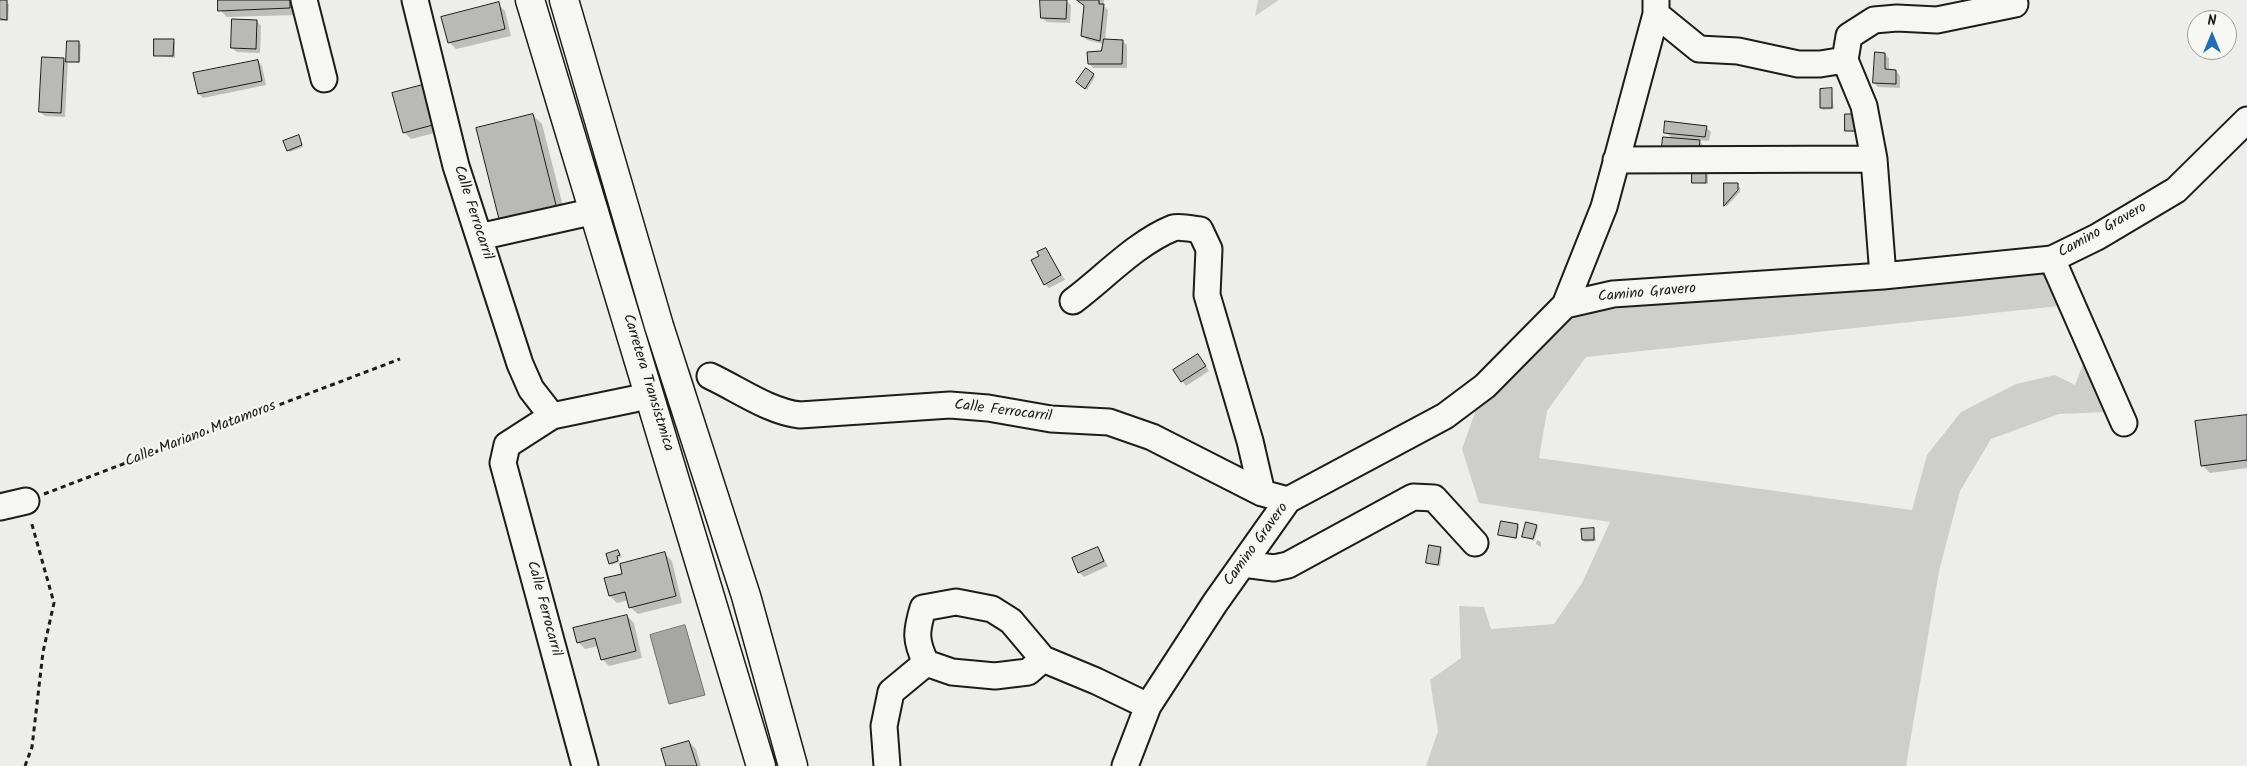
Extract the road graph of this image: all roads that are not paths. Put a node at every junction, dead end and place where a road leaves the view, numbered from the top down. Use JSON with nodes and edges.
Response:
{"nodes":[{"id":1,"x":304,"y":0,"type":"edge"},
{"id":2,"x":415,"y":0,"type":"edge"},
{"id":3,"x":530,"y":0,"type":"edge"},
{"id":4,"x":564,"y":0,"type":"edge"},
{"id":5,"x":2016,"y":4,"type":"dead end"},
{"id":6,"x":1656,"y":7,"type":"edge"},
{"id":7,"x":1845,"y":60,"type":"junction"},
{"id":8,"x":324,"y":79,"type":"dead end"},
{"id":9,"x":2247,"y":120,"type":"edge"},
{"id":10,"x":1874,"y":159,"type":"junction"},
{"id":11,"x":1616,"y":160,"type":"junction"},
{"id":12,"x":595,"y":210,"type":"junction"},
{"id":13,"x":479,"y":237,"type":"junction"},
{"id":14,"x":2052,"y":259,"type":"junction"},
{"id":15,"x":1883,"y":276,"type":"junction"},
{"id":16,"x":1073,"y":301,"type":"dead end"},
{"id":17,"x":1565,"y":305,"type":"junction"},
{"id":18,"x":710,"y":376,"type":"tunnel mouth"},
{"id":19,"x":634,"y":398,"type":"tunnel mouth"},
{"id":20,"x":552,"y":416,"type":"junction"},
{"id":21,"x":2124,"y":423,"type":"dead end"},
{"id":22,"x":1262,"y":492,"type":"junction"},
{"id":23,"x":1288,"y":500,"type":"junction"},
{"id":24,"x":26,"y":501,"type":"road end"},
{"id":25,"x":0,"y":507,"type":"edge"},
{"id":26,"x":1475,"y":543,"type":"dead end"},
{"id":27,"x":1243,"y":564,"type":"junction"},
{"id":28,"x":1044,"y":659,"type":"junction"},
{"id":29,"x":926,"y":663,"type":"junction"},
{"id":30,"x":1148,"y":706,"type":"junction"},
{"id":31,"x":585,"y":766,"type":"edge"},
{"id":32,"x":761,"y":766,"type":"edge"},
{"id":33,"x":793,"y":766,"type":"edge"},
{"id":34,"x":887,"y":766,"type":"edge"},
{"id":35,"x":1125,"y":766,"type":"edge"}],
"edges":[{"from":1,"to":8,"type":"street"},
{"from":2,"to":13,"type":"street","name":"Calle Ferrocarril"},
{"from":3,"to":12,"type":"main road","name":"Carretera Transistmica"},
{"from":4,"to":33,"type":"main road","name":"Carretera Transistmica"},
{"from":5,"to":7,"type":"street"},
{"from":6,"to":7,"type":"street"},
{"from":6,"to":11,"type":"street"},
{"from":7,"to":10,"type":"street"},
{"from":9,"to":14,"type":"street","name":"Camino Gravero"},
{"from":10,"to":11,"type":"street"},
{"from":10,"to":15,"type":"street"},
{"from":11,"to":17,"type":"street"},
{"from":12,"to":13,"type":"street"},
{"from":12,"to":32,"type":"main road","name":"Carretera Transistmica"},
{"from":13,"to":20,"type":"street","name":"Calle Ferrocarril"},
{"from":14,"to":15,"type":"street","name":"Camino Gravero"},
{"from":14,"to":21,"type":"street"},
{"from":15,"to":17,"type":"street","name":"Camino Gravero"},
{"from":16,"to":22,"type":"street"},
{"from":17,"to":23,"type":"street","name":"Camino Gravero"},
{"from":18,"to":22,"type":"street","name":"Calle Ferrocarril"},
{"from":19,"to":20,"type":"street","name":"Calle Ferrocarril"},
{"from":20,"to":31,"type":"street","name":"Calle Ferrocarril"},
{"from":22,"to":23,"type":"street","name":"Calle Ferrocarril"},
{"from":23,"to":27,"type":"street","name":"Camino Gravero"},
{"from":24,"to":25,"type":"street"},
{"from":26,"to":27,"type":"street"},
{"from":27,"to":30,"type":"street","name":"Camino Gravero"},
{"from":28,"to":29,"type":"street"},
{"from":28,"to":29,"type":"street"},
{"from":28,"to":30,"type":"street"},
{"from":29,"to":34,"type":"street"},
{"from":30,"to":35,"type":"street","name":"Camino Gravero"}]}
